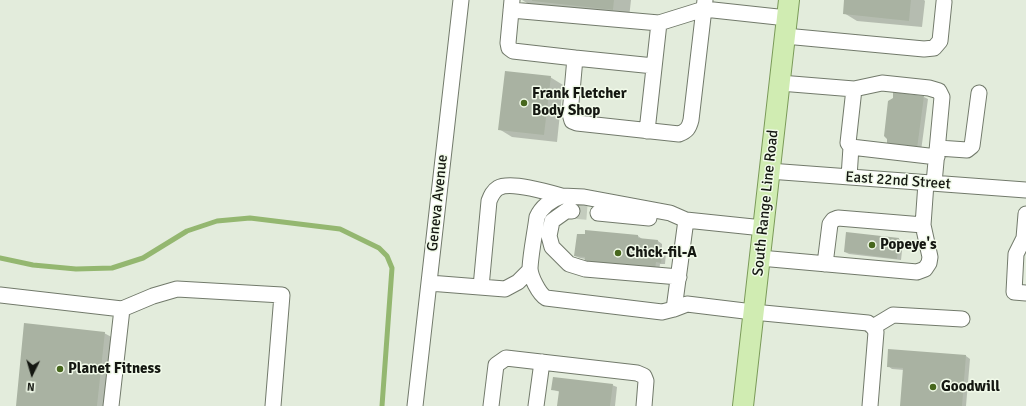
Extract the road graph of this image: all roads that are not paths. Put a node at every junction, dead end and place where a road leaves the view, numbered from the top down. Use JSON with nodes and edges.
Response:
{"nodes":[{"id":1,"x":461,"y":0,"type":"edge"},
{"id":2,"x":944,"y":2,"type":"dead end"},
{"id":3,"x":705,"y":4,"type":"edge"},
{"id":4,"x":512,"y":5,"type":"edge"},
{"id":5,"x":787,"y":18,"type":"edge"},
{"id":6,"x":659,"y":23,"type":"junction"},
{"id":7,"x":575,"y":58,"type":"junction"},
{"id":8,"x":654,"y":66,"type":"junction"},
{"id":9,"x":780,"y":83,"type":"junction"},
{"id":10,"x":854,"y":89,"type":"junction"},
{"id":11,"x":979,"y":93,"type":"dead end"},
{"id":12,"x":647,"y":131,"type":"junction"},
{"id":13,"x":851,"y":147,"type":"junction"},
{"id":14,"x":937,"y":153,"type":"junction"},
{"id":15,"x":770,"y":171,"type":"junction"},
{"id":16,"x":849,"y":177,"type":"junction"},
{"id":17,"x":930,"y":183,"type":"junction"},
{"id":18,"x":1026,"y":190,"type":"edge"},
{"id":19,"x":562,"y":196,"type":"junction"},
{"id":20,"x":572,"y":211,"type":"tunnel mouth"},
{"id":21,"x":598,"y":213,"type":"tunnel mouth"},
{"id":22,"x":670,"y":213,"type":"junction"},
{"id":23,"x":1026,"y":214,"type":"edge"},
{"id":24,"x":686,"y":220,"type":"junction"},
{"id":25,"x":923,"y":225,"type":"junction"},
{"id":26,"x":763,"y":228,"type":"junction"},
{"id":27,"x":1025,"y":238,"type":"edge"},
{"id":28,"x":760,"y":258,"type":"junction"},
{"id":29,"x":825,"y":264,"type":"junction"},
{"id":30,"x":530,"y":270,"type":"junction"},
{"id":31,"x":679,"y":277,"type":"junction"},
{"id":32,"x":429,"y":283,"type":"junction"},
{"id":33,"x":481,"y":287,"type":"junction"},
{"id":34,"x":1026,"y":293,"type":"edge"},
{"id":35,"x":0,"y":295,"type":"edge"},
{"id":36,"x":122,"y":309,"type":"junction"},
{"id":37,"x":674,"y":309,"type":"junction"},
{"id":38,"x":754,"y":312,"type":"junction"},
{"id":39,"x":962,"y":320,"type":"dead end"},
{"id":40,"x":874,"y":327,"type":"junction"},
{"id":41,"x":542,"y":362,"type":"junction"},
{"id":42,"x":111,"y":406,"type":"edge"},
{"id":43,"x":273,"y":406,"type":"edge"},
{"id":44,"x":415,"y":406,"type":"edge"},
{"id":45,"x":491,"y":406,"type":"edge"},
{"id":46,"x":536,"y":406,"type":"edge"},
{"id":47,"x":644,"y":406,"type":"edge"},
{"id":48,"x":743,"y":406,"type":"edge"},
{"id":49,"x":870,"y":406,"type":"edge"}],
"edges":[{"from":1,"to":32,"type":"street","name":"Geneva Avenue"},
{"from":2,"to":5,"type":"street"},
{"from":3,"to":5,"type":"street"},
{"from":3,"to":6,"type":"street"},
{"from":3,"to":12,"type":"street"},
{"from":4,"to":6,"type":"street"},
{"from":4,"to":7,"type":"street"},
{"from":5,"to":9,"type":"main road","name":"South Range Line Road"},
{"from":6,"to":8,"type":"street"},
{"from":7,"to":8,"type":"street"},
{"from":7,"to":12,"type":"street"},
{"from":8,"to":12,"type":"street"},
{"from":9,"to":10,"type":"street"},
{"from":9,"to":15,"type":"main road","name":"South Range Line Road"},
{"from":10,"to":13,"type":"street"},
{"from":10,"to":14,"type":"street"},
{"from":11,"to":14,"type":"street"},
{"from":13,"to":14,"type":"street"},
{"from":13,"to":16,"type":"street"},
{"from":14,"to":17,"type":"street"},
{"from":15,"to":16,"type":"street","name":"East 22nd Street"},
{"from":15,"to":26,"type":"main road","name":"South Range Line Road"},
{"from":16,"to":17,"type":"street","name":"East 22nd Street"},
{"from":17,"to":18,"type":"street","name":"East 22nd Street"},
{"from":17,"to":25,"type":"street"},
{"from":19,"to":22,"type":"street"},
{"from":19,"to":30,"type":"street"},
{"from":19,"to":33,"type":"street"},
{"from":20,"to":31,"type":"street"},
{"from":21,"to":22,"type":"street"},
{"from":22,"to":24,"type":"street"},
{"from":23,"to":27,"type":"street"},
{"from":24,"to":26,"type":"street"},
{"from":24,"to":31,"type":"street"},
{"from":25,"to":29,"type":"street"},
{"from":25,"to":29,"type":"street"},
{"from":26,"to":28,"type":"main road","name":"South Range Line Road"},
{"from":27,"to":34,"type":"street"},
{"from":28,"to":29,"type":"street"},
{"from":28,"to":38,"type":"main road","name":"South Range Line Road"},
{"from":30,"to":33,"type":"street"},
{"from":30,"to":37,"type":"street"},
{"from":31,"to":37,"type":"street"},
{"from":32,"to":33,"type":"street"},
{"from":32,"to":44,"type":"street","name":"Geneva Avenue"},
{"from":35,"to":36,"type":"street"},
{"from":36,"to":42,"type":"street"},
{"from":36,"to":43,"type":"street"},
{"from":37,"to":38,"type":"street"},
{"from":38,"to":40,"type":"street"},
{"from":38,"to":48,"type":"main road","name":"South Range Line Road"},
{"from":39,"to":40,"type":"street"},
{"from":40,"to":49,"type":"street"},
{"from":41,"to":45,"type":"street"},
{"from":41,"to":46,"type":"street"},
{"from":41,"to":47,"type":"street"}]}
